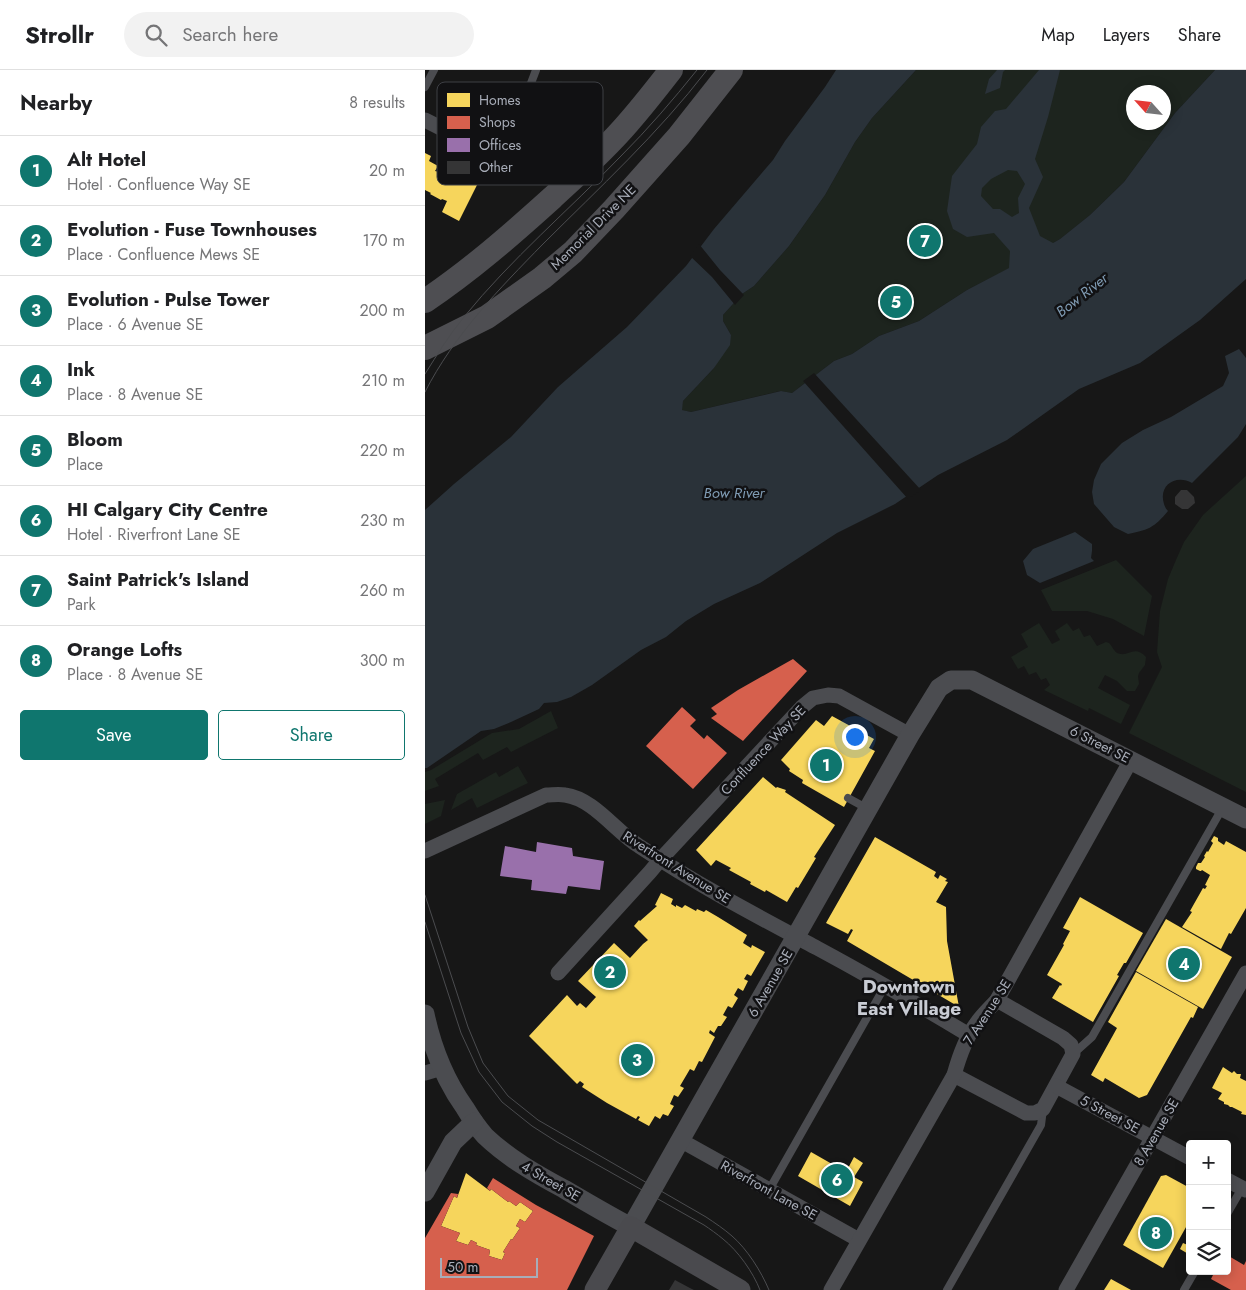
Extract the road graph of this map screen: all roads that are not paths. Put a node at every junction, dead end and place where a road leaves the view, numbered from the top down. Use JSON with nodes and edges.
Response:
{"nodes":[{"id":1,"x":434,"y":70,"type":"edge"},
{"id":2,"x":536,"y":70,"type":"edge"},
{"id":3,"x":671,"y":70,"type":"edge"},
{"id":4,"x":731,"y":70,"type":"edge"},
{"id":5,"x":531,"y":82,"type":"edge"},
{"id":6,"x":425,"y":87,"type":"edge"},
{"id":7,"x":425,"y":120,"type":"edge"},
{"id":8,"x":437,"y":126,"type":"edge"},
{"id":9,"x":603,"y":149,"type":"edge"},
{"id":10,"x":565,"y":185,"type":"edge"},
{"id":11,"x":521,"y":226,"type":"junction"},
{"id":12,"x":425,"y":285,"type":"edge"},
{"id":13,"x":425,"y":301,"type":"edge"},
{"id":14,"x":425,"y":348,"type":"edge"},
{"id":15,"x":951,"y":680,"type":"joint"},
{"id":16,"x":910,"y":735,"type":"junction"},
{"id":17,"x":1131,"y":760,"type":"junction"},
{"id":18,"x":848,"y":798,"type":"dead end"},
{"id":19,"x":1223,"y":807,"type":"junction"},
{"id":20,"x":868,"y":809,"type":"junction"},
{"id":21,"x":1246,"y":819,"type":"edge"},
{"id":22,"x":425,"y":851,"type":"edge"},
{"id":23,"x":660,"y":860,"type":"junction"},
{"id":24,"x":796,"y":937,"type":"junction"},
{"id":25,"x":557,"y":973,"type":"dead end"},
{"id":26,"x":1246,"y":974,"type":"edge"},
{"id":27,"x":885,"y":986,"type":"junction"},
{"id":28,"x":997,"y":1000,"type":"junction"},
{"id":29,"x":425,"y":1014,"type":"edge"},
{"id":30,"x":969,"y":1035,"type":"junction"},
{"id":31,"x":1073,"y":1054,"type":"junction"},
{"id":32,"x":434,"y":1070,"type":"edge"},
{"id":33,"x":954,"y":1075,"type":"junction"},
{"id":34,"x":1056,"y":1086,"type":"junction"},
{"id":35,"x":1043,"y":1109,"type":"junction"},
{"id":36,"x":474,"y":1122,"type":"junction"},
{"id":37,"x":1153,"y":1137,"type":"junction"},
{"id":38,"x":680,"y":1140,"type":"junction"},
{"id":39,"x":1186,"y":1156,"type":"edge"},
{"id":40,"x":1231,"y":1182,"type":"edge"},
{"id":41,"x":1244,"y":1189,"type":"edge"},
{"id":42,"x":769,"y":1190,"type":"junction"},
{"id":43,"x":425,"y":1192,"type":"edge"},
{"id":44,"x":1231,"y":1208,"type":"edge"},
{"id":45,"x":631,"y":1227,"type":"junction"},
{"id":46,"x":859,"y":1240,"type":"junction"},
{"id":47,"x":1193,"y":1275,"type":"edge"},
{"id":48,"x":595,"y":1290,"type":"edge"},
{"id":49,"x":740,"y":1290,"type":"edge"},
{"id":50,"x":831,"y":1290,"type":"edge"},
{"id":51,"x":947,"y":1290,"type":"edge"},
{"id":52,"x":1066,"y":1290,"type":"edge"},
{"id":53,"x":1184,"y":1290,"type":"edge"}],
"edges":[{"from":1,"to":6,"type":"lane"},
{"from":2,"to":5,"type":"lane"},
{"from":3,"to":9,"type":"highway"},
{"from":4,"to":14,"type":"highway","name":"Memorial Drive NE"},
{"from":7,"to":8,"type":"street"},
{"from":10,"to":11,"type":"highway"},
{"from":11,"to":12,"type":"highway"},
{"from":11,"to":13,"type":"highway"},
{"from":15,"to":16,"type":"street","name":"6 Avenue SE"},
{"from":15,"to":17,"type":"street","name":"6 Street SE"},
{"from":16,"to":20,"type":"street","name":"6 Avenue SE"},
{"from":16,"to":23,"type":"street","name":"Confluence Way SE"},
{"from":17,"to":19,"type":"street","name":"6 Street SE"},
{"from":17,"to":28,"type":"street","name":"7 Avenue SE"},
{"from":18,"to":20,"type":"lane"},
{"from":19,"to":21,"type":"street","name":"6 Street SE"},
{"from":19,"to":31,"type":"lane"},
{"from":20,"to":24,"type":"street","name":"6 Avenue SE"},
{"from":22,"to":23,"type":"street","name":"Riverfront Avenue SE"},
{"from":23,"to":24,"type":"street","name":"Riverfront Avenue SE"},
{"from":23,"to":25,"type":"street","name":"Confluence Way SE"},
{"from":24,"to":27,"type":"street"},
{"from":24,"to":38,"type":"street","name":"6 Avenue SE"},
{"from":26,"to":37,"type":"street","name":"8 Avenue SE"},
{"from":27,"to":30,"type":"street"},
{"from":27,"to":42,"type":"lane"},
{"from":28,"to":30,"type":"street","name":"7 Avenue SE"},
{"from":28,"to":31,"type":"street"},
{"from":29,"to":32,"type":"street","name":"4 Street SE"},
{"from":30,"to":33,"type":"street","name":"7 Avenue SE"},
{"from":31,"to":34,"type":"street"},
{"from":32,"to":36,"type":"street","name":"4 Street SE"},
{"from":33,"to":35,"type":"street"},
{"from":33,"to":46,"type":"street","name":"7 Avenue SE"},
{"from":34,"to":35,"type":"street"},
{"from":34,"to":37,"type":"street","name":"5 Street SE"},
{"from":35,"to":51,"type":"lane"},
{"from":36,"to":43,"type":"street"},
{"from":36,"to":45,"type":"street","name":"4 Street SE"},
{"from":37,"to":39,"type":"street","name":"5 Street SE"},
{"from":37,"to":52,"type":"street","name":"8 Avenue SE"},
{"from":38,"to":42,"type":"street","name":"Riverfront Lane SE"},
{"from":38,"to":45,"type":"street","name":"6 Avenue SE"},
{"from":40,"to":41,"type":"street"},
{"from":41,"to":44,"type":"lane"},
{"from":42,"to":46,"type":"street","name":"Riverfront Lane SE"},
{"from":45,"to":48,"type":"main road","name":"6 Avenue SE"},
{"from":45,"to":49,"type":"main road","name":"4 Street SE"},
{"from":46,"to":50,"type":"street","name":"7 Avenue SE"},
{"from":47,"to":53,"type":"lane"}]}
